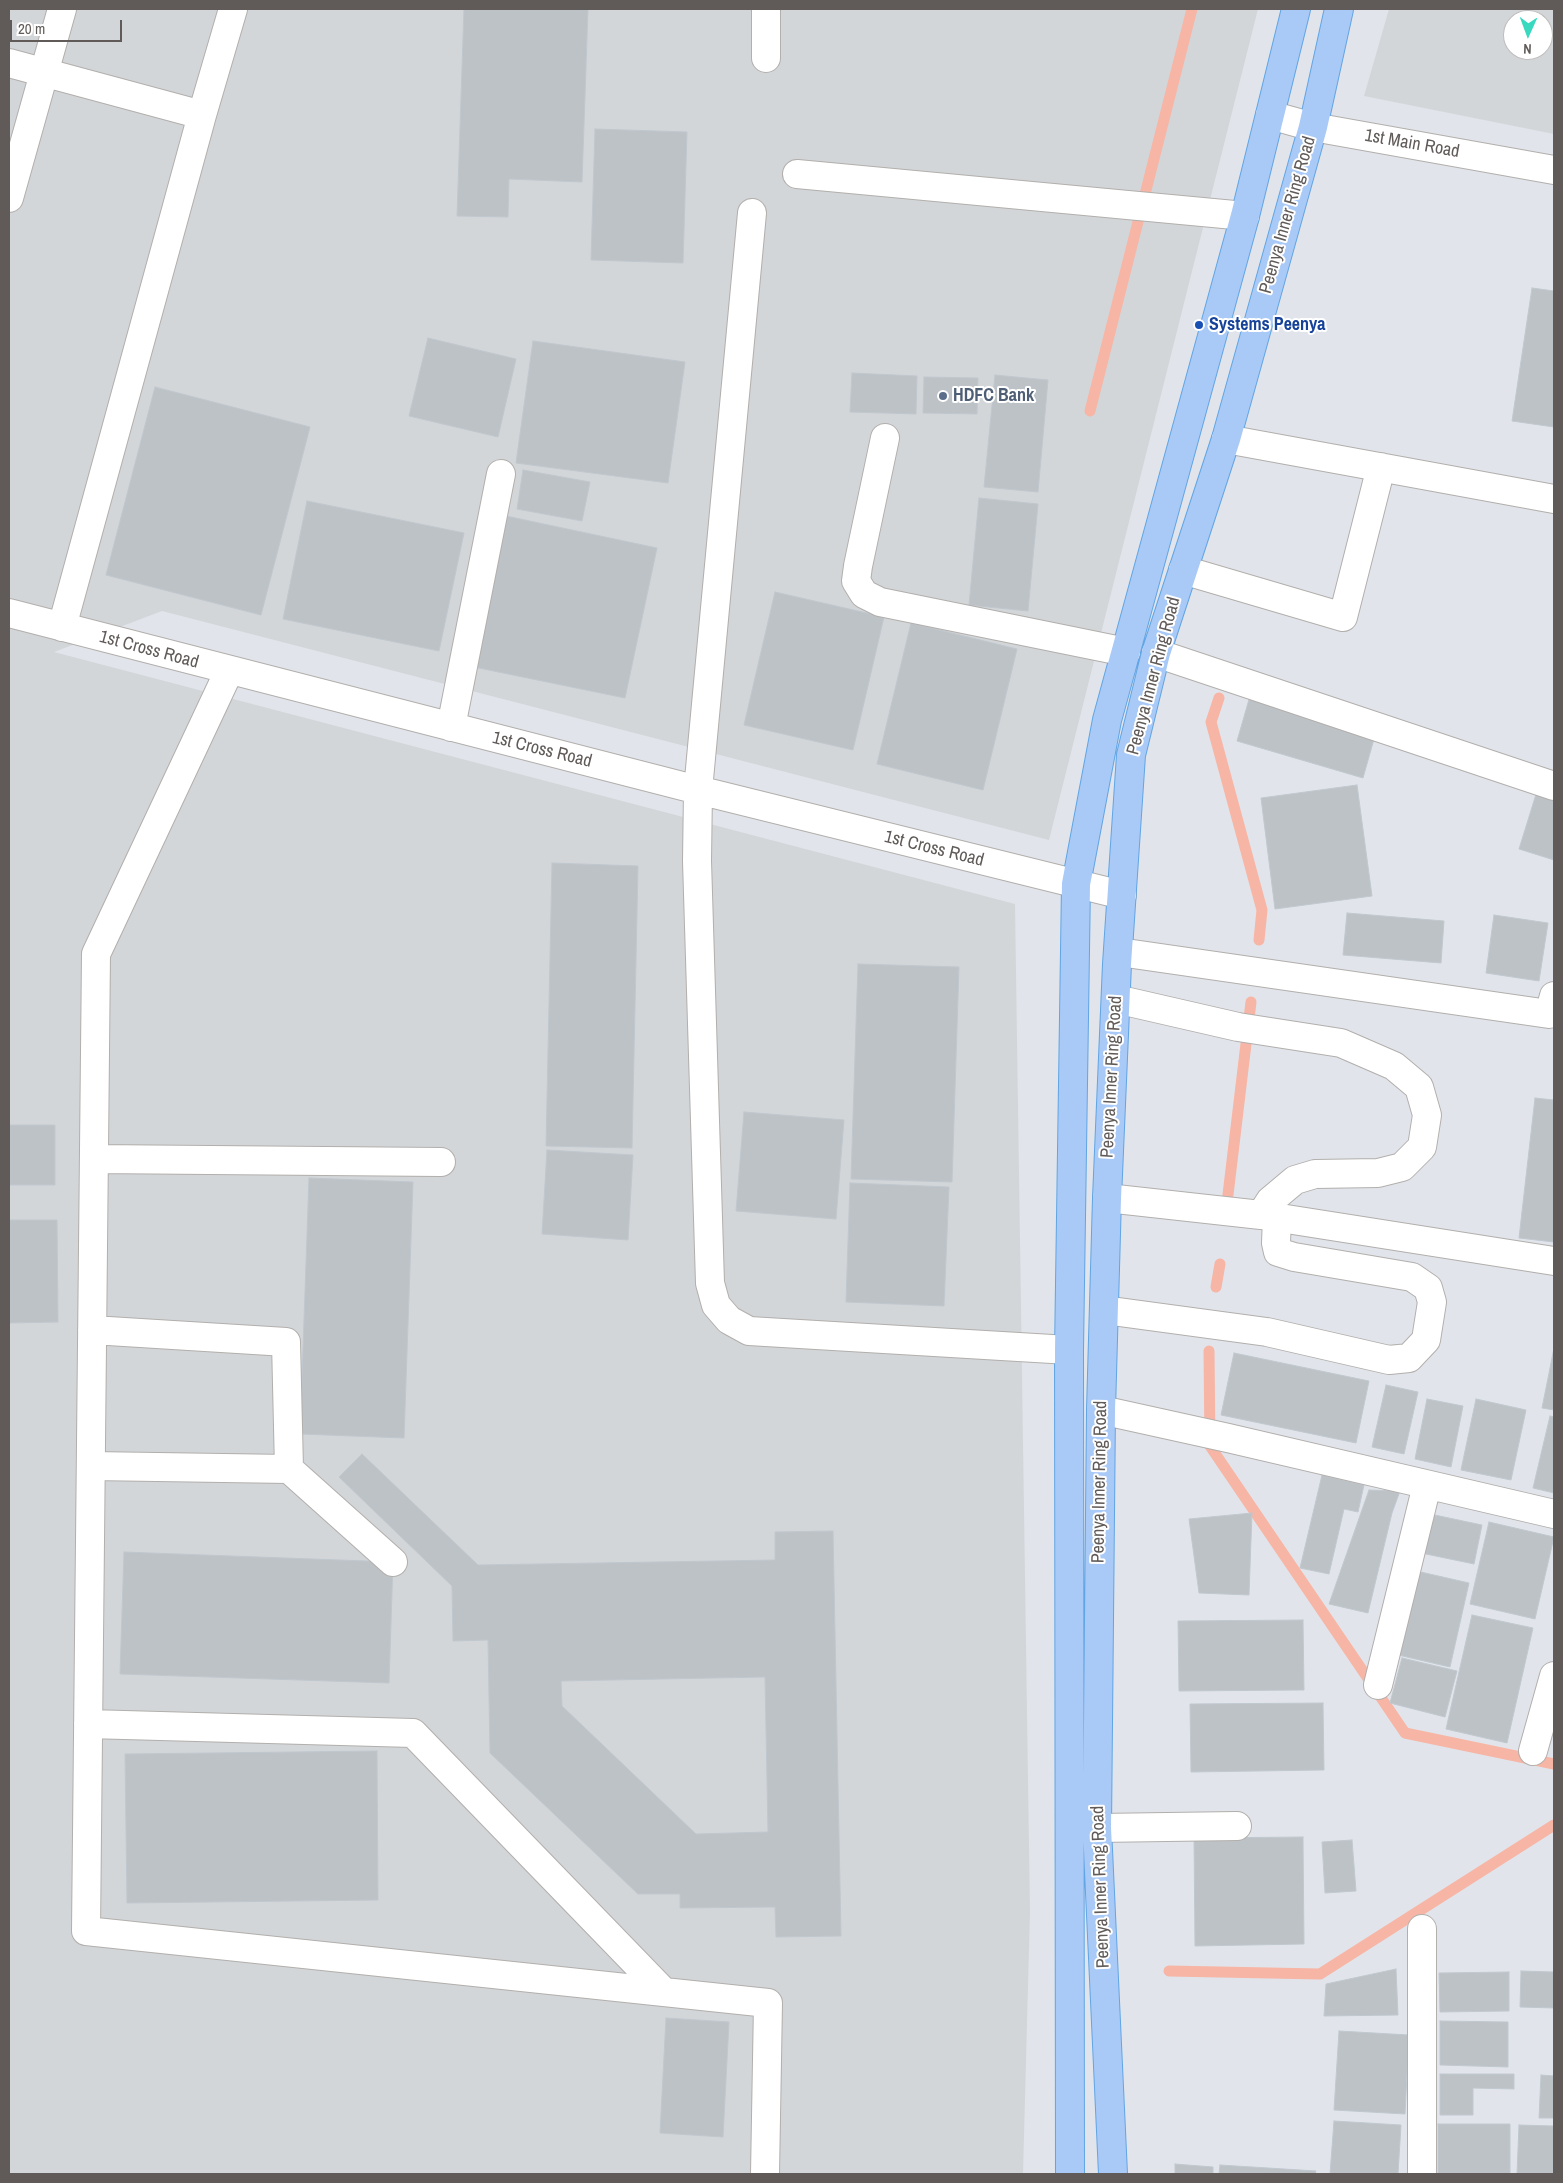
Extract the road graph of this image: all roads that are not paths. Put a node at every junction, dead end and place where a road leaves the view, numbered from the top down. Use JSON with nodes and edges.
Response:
{"nodes":[{"id":1,"x":62,"y":9,"type":"edge"},
{"id":2,"x":233,"y":9,"type":"edge"},
{"id":3,"x":766,"y":9,"type":"edge"},
{"id":4,"x":1296,"y":9,"type":"edge"},
{"id":5,"x":1339,"y":9,"type":"edge"},
{"id":6,"x":766,"y":58,"type":"dead end"},
{"id":7,"x":9,"y":64,"type":"edge"},
{"id":8,"x":44,"y":73,"type":"junction"},
{"id":9,"x":1270,"y":115,"type":"junction"},
{"id":10,"x":202,"y":116,"type":"junction"},
{"id":11,"x":1313,"y":127,"type":"junction"},
{"id":12,"x":1554,"y":170,"type":"edge"},
{"id":13,"x":797,"y":174,"type":"dead end"},
{"id":14,"x":9,"y":198,"type":"edge"},
{"id":15,"x":752,"y":214,"type":"dead end"},
{"id":16,"x":1245,"y":216,"type":"junction"},
{"id":17,"x":885,"y":438,"type":"dead end"},
{"id":18,"x":1226,"y":439,"type":"junction"},
{"id":19,"x":1381,"y":468,"type":"junction"},
{"id":20,"x":501,"y":474,"type":"dead end"},
{"id":21,"x":1554,"y":499,"type":"edge"},
{"id":22,"x":1183,"y":570,"type":"junction"},
{"id":23,"x":9,"y":613,"type":"edge"},
{"id":24,"x":62,"y":627,"type":"junction"},
{"id":25,"x":1126,"y":652,"type":"junction"},
{"id":26,"x":1156,"y":653,"type":"junction"},
{"id":27,"x":230,"y":670,"type":"junction"},
{"id":28,"x":451,"y":727,"type":"junction"},
{"id":29,"x":1554,"y":786,"type":"edge"},
{"id":30,"x":698,"y":790,"type":"junction"},
{"id":31,"x":1076,"y":884,"type":"junction"},
{"id":32,"x":1122,"y":895,"type":"junction"},
{"id":33,"x":1118,"y":952,"type":"junction"},
{"id":34,"x":1554,"y":996,"type":"edge"},
{"id":35,"x":1116,"y":999,"type":"junction"},
{"id":36,"x":94,"y":1159,"type":"junction"},
{"id":37,"x":441,"y":1162,"type":"dead end"},
{"id":38,"x":1107,"y":1198,"type":"junction"},
{"id":39,"x":1269,"y":1216,"type":"junction"},
{"id":40,"x":1554,"y":1260,"type":"edge"},
{"id":41,"x":1104,"y":1310,"type":"junction"},
{"id":42,"x":92,"y":1330,"type":"junction"},
{"id":43,"x":1069,"y":1350,"type":"junction"},
{"id":44,"x":1101,"y":1410,"type":"junction"},
{"id":45,"x":91,"y":1466,"type":"junction"},
{"id":46,"x":289,"y":1469,"type":"junction"},
{"id":47,"x":1427,"y":1485,"type":"junction"},
{"id":48,"x":1554,"y":1514,"type":"edge"},
{"id":49,"x":393,"y":1562,"type":"dead end"},
{"id":50,"x":1554,"y":1676,"type":"edge"},
{"id":51,"x":1378,"y":1685,"type":"dead end"},
{"id":52,"x":88,"y":1724,"type":"junction"},
{"id":53,"x":1533,"y":1751,"type":"dead end"},
{"id":54,"x":1237,"y":1826,"type":"dead end"},
{"id":55,"x":1097,"y":1828,"type":"junction"},
{"id":56,"x":1422,"y":1929,"type":"dead end"},
{"id":57,"x":663,"y":1991,"type":"junction"},
{"id":58,"x":765,"y":2174,"type":"edge"},
{"id":59,"x":1070,"y":2174,"type":"edge"},
{"id":60,"x":1113,"y":2174,"type":"edge"},
{"id":61,"x":1422,"y":2174,"type":"edge"}],
"edges":[{"from":1,"to":8,"type":"street"},
{"from":2,"to":10,"type":"street"},
{"from":3,"to":6,"type":"street"},
{"from":4,"to":9,"type":"main road","name":"Peenya Inner Ring Road"},
{"from":5,"to":11,"type":"main road","name":"Peenya Inner Ring Road"},
{"from":7,"to":8,"type":"street"},
{"from":8,"to":10,"type":"street"},
{"from":8,"to":14,"type":"street"},
{"from":9,"to":11,"type":"street","name":"1st Main Road"},
{"from":9,"to":16,"type":"main road","name":"Peenya Inner Ring Road"},
{"from":10,"to":24,"type":"street"},
{"from":11,"to":12,"type":"street","name":"1st Main Road"},
{"from":11,"to":18,"type":"main road","name":"Peenya Inner Ring Road"},
{"from":13,"to":16,"type":"street"},
{"from":15,"to":30,"type":"street"},
{"from":16,"to":25,"type":"main road","name":"Peenya Inner Ring Road"},
{"from":17,"to":25,"type":"street"},
{"from":18,"to":19,"type":"street"},
{"from":18,"to":22,"type":"main road","name":"Peenya Inner Ring Road"},
{"from":19,"to":21,"type":"street"},
{"from":19,"to":22,"type":"street"},
{"from":20,"to":28,"type":"street"},
{"from":22,"to":26,"type":"main road","name":"Peenya Inner Ring Road"},
{"from":23,"to":24,"type":"street","name":"1st Cross Road"},
{"from":24,"to":27,"type":"street","name":"1st Cross Road"},
{"from":25,"to":31,"type":"main road","name":"Peenya Inner Ring Road"},
{"from":26,"to":29,"type":"street"},
{"from":26,"to":32,"type":"main road","name":"Peenya Inner Ring Road"},
{"from":27,"to":28,"type":"street","name":"1st Cross Road"},
{"from":27,"to":36,"type":"street"},
{"from":28,"to":30,"type":"street","name":"1st Cross Road"},
{"from":30,"to":31,"type":"street","name":"1st Cross Road"},
{"from":30,"to":43,"type":"street"},
{"from":31,"to":32,"type":"street","name":"1st Cross Road"},
{"from":31,"to":43,"type":"main road","name":"Peenya Inner Ring Road"},
{"from":32,"to":33,"type":"main road","name":"Peenya Inner Ring Road"},
{"from":33,"to":34,"type":"street"},
{"from":33,"to":35,"type":"main road","name":"Peenya Inner Ring Road"},
{"from":35,"to":38,"type":"main road","name":"Peenya Inner Ring Road"},
{"from":35,"to":39,"type":"street"},
{"from":36,"to":37,"type":"street"},
{"from":36,"to":42,"type":"street"},
{"from":38,"to":39,"type":"street"},
{"from":38,"to":41,"type":"main road","name":"Peenya Inner Ring Road"},
{"from":39,"to":40,"type":"street"},
{"from":39,"to":41,"type":"street"},
{"from":41,"to":44,"type":"main road","name":"Peenya Inner Ring Road"},
{"from":42,"to":45,"type":"street"},
{"from":42,"to":46,"type":"street"},
{"from":43,"to":59,"type":"main road","name":"Peenya Inner Ring Road"},
{"from":44,"to":47,"type":"street"},
{"from":44,"to":55,"type":"main road","name":"Peenya Inner Ring Road"},
{"from":45,"to":46,"type":"street"},
{"from":45,"to":52,"type":"street"},
{"from":46,"to":49,"type":"street"},
{"from":47,"to":48,"type":"street"},
{"from":47,"to":51,"type":"street"},
{"from":50,"to":53,"type":"street"},
{"from":52,"to":57,"type":"street"},
{"from":52,"to":57,"type":"street"},
{"from":54,"to":55,"type":"street"},
{"from":55,"to":60,"type":"main road","name":"Peenya Inner Ring Road"},
{"from":56,"to":61,"type":"street"},
{"from":57,"to":58,"type":"street"}]}
